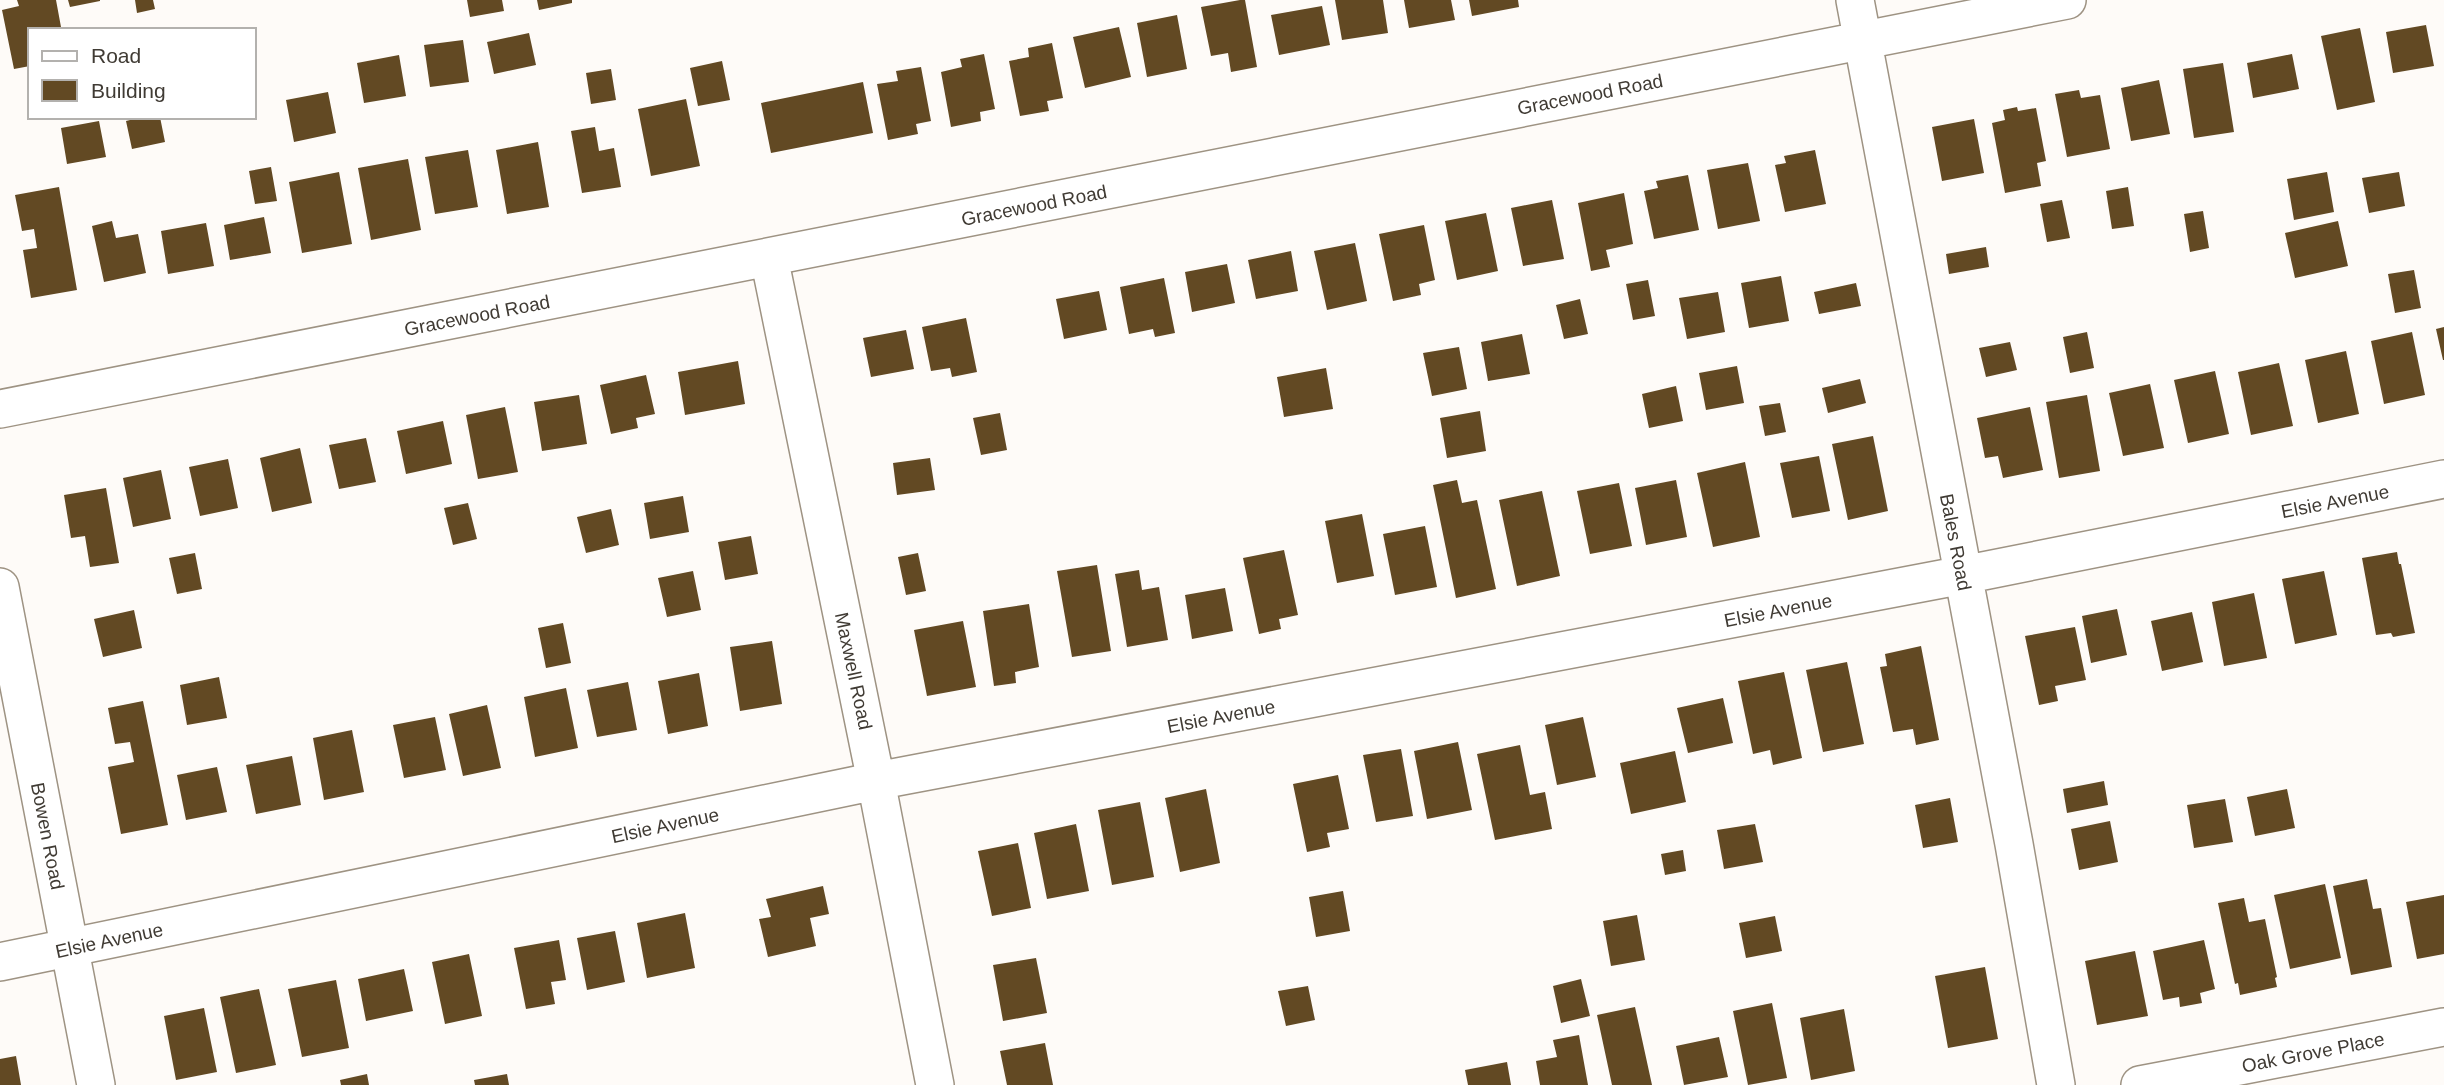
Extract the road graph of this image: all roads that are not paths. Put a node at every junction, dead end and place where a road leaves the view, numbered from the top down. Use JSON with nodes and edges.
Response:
{"nodes":[{"id":1,"x":1855,"y":0,"type":"edge"},
{"id":2,"x":2067,"y":0,"type":"edge"},
{"id":3,"x":1862,"y":40,"type":"junction"},
{"id":4,"x":769,"y":257,"type":"junction"},
{"id":5,"x":0,"y":409,"type":"edge"},
{"id":6,"x":2444,"y":479,"type":"edge"},
{"id":7,"x":1963,"y":575,"type":"junction"},
{"id":8,"x":0,"y":587,"type":"edge"},
{"id":9,"x":876,"y":781,"type":"junction"},
{"id":10,"x":69,"y":948,"type":"junction"},
{"id":11,"x":0,"y":962,"type":"edge"},
{"id":12,"x":2444,"y":1027,"type":"edge"},
{"id":13,"x":96,"y":1085,"type":"edge"},
{"id":14,"x":935,"y":1085,"type":"edge"},
{"id":15,"x":2056,"y":1085,"type":"edge"},
{"id":16,"x":2140,"y":1085,"type":"edge"}],
"edges":[{"from":1,"to":3,"type":"street","name":"Bales Road"},
{"from":2,"to":3,"type":"street","name":"Gracewood Road"},
{"from":3,"to":4,"type":"street","name":"Gracewood Road"},
{"from":3,"to":7,"type":"street","name":"Bales Road"},
{"from":4,"to":5,"type":"street","name":"Gracewood Road"},
{"from":4,"to":9,"type":"street","name":"Maxwell Road"},
{"from":6,"to":7,"type":"street","name":"Elsie Avenue"},
{"from":7,"to":9,"type":"street","name":"Elsie Avenue"},
{"from":7,"to":15,"type":"street","name":"Bales Road"},
{"from":8,"to":10,"type":"street","name":"Bowen Road"},
{"from":9,"to":10,"type":"street","name":"Elsie Avenue"},
{"from":9,"to":14,"type":"street","name":"Maxwell Road"},
{"from":10,"to":11,"type":"street","name":"Elsie Avenue"},
{"from":10,"to":13,"type":"street","name":"Bowen Road"},
{"from":12,"to":16,"type":"street","name":"Oak Grove Place"}]}
